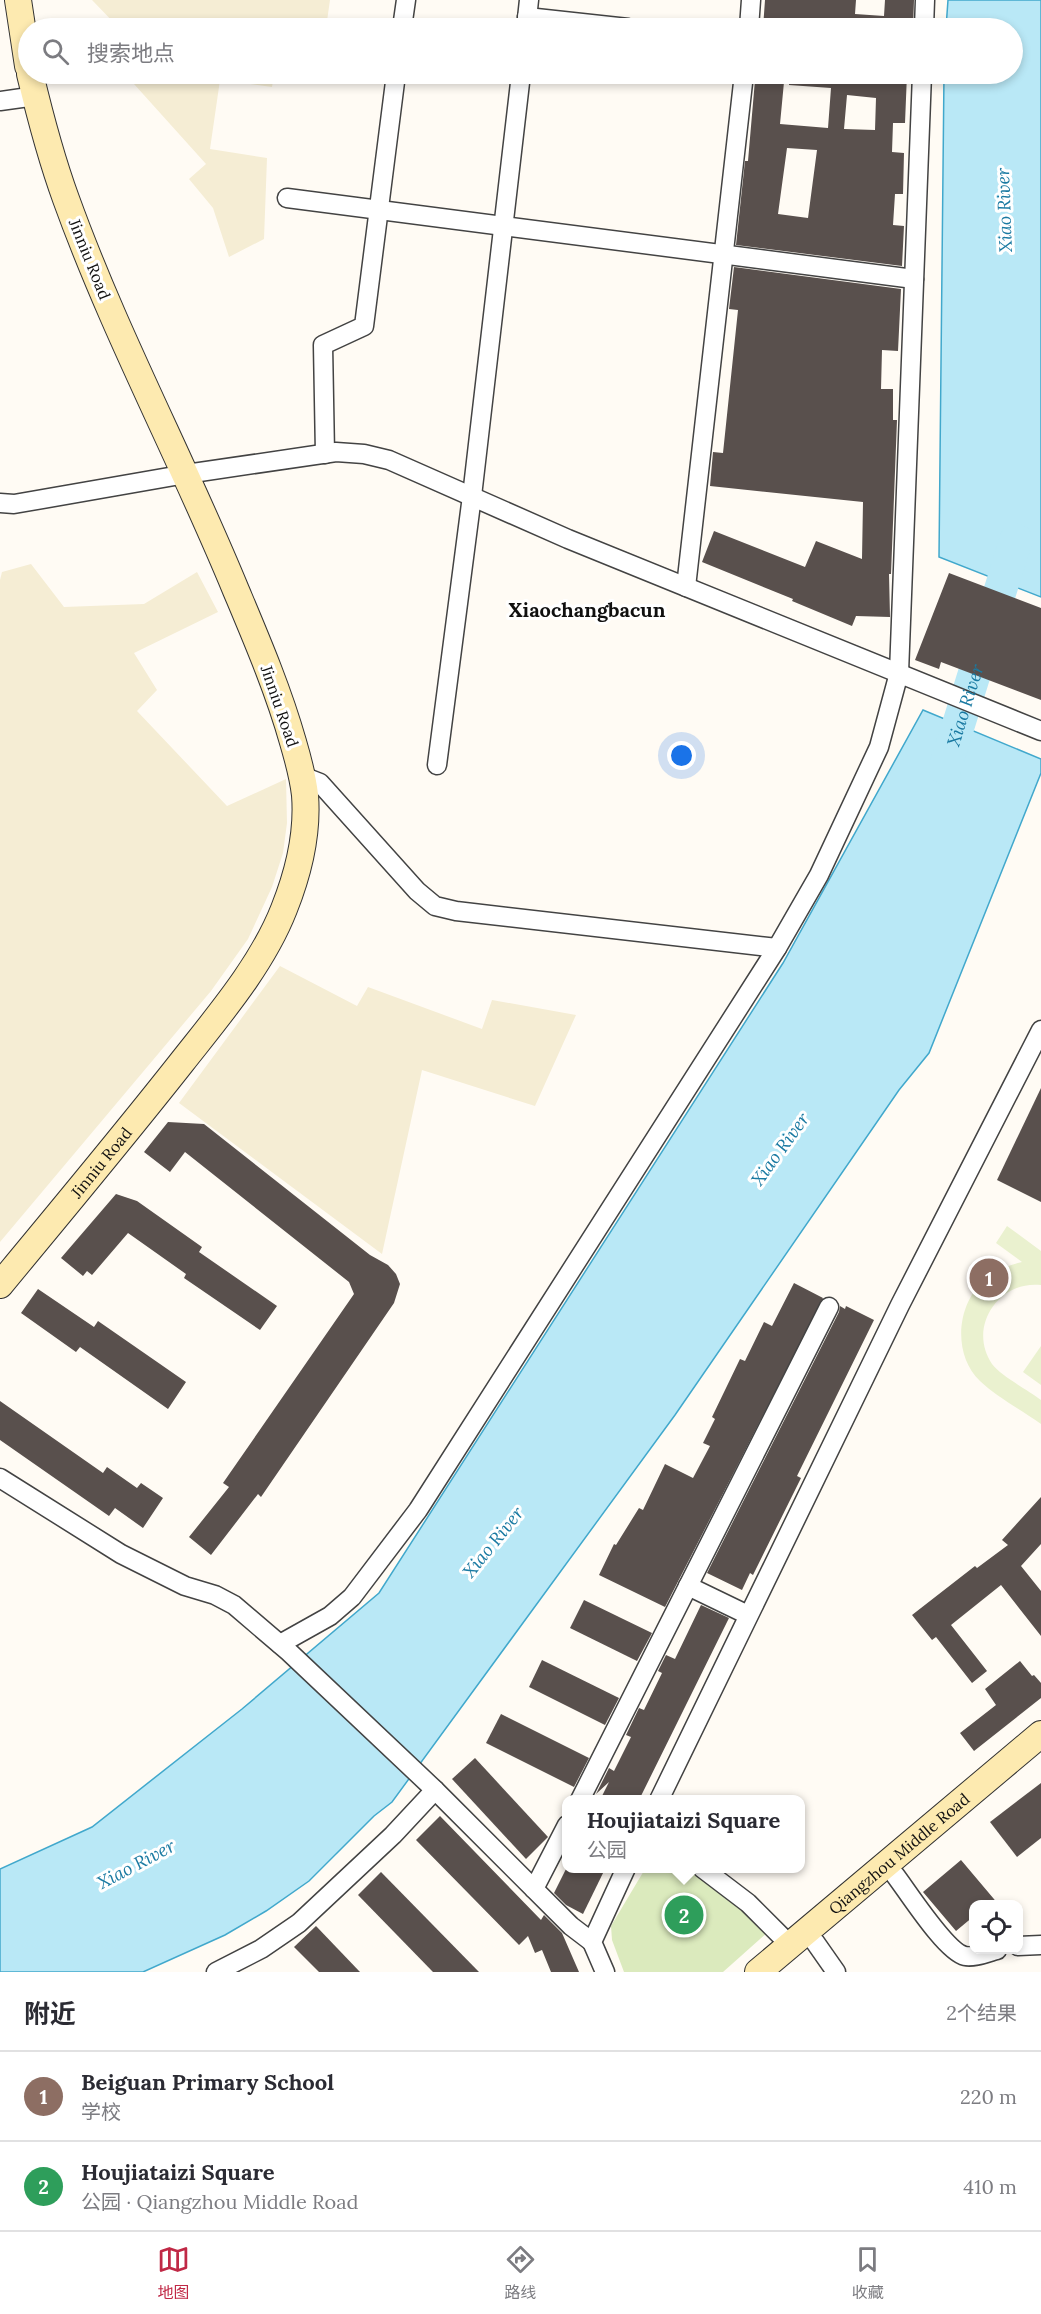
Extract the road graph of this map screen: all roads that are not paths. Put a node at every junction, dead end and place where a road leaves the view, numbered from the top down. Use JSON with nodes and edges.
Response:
{"nodes":[{"id":1,"x":18,"y":0,"type":"edge"},
{"id":2,"x":406,"y":0,"type":"edge"},
{"id":3,"x":752,"y":0,"type":"edge"},
{"id":4,"x":925,"y":0,"type":"edge"},
{"id":5,"x":527,"y":15,"type":"edge"},
{"id":6,"x":21,"y":18,"type":"edge"},
{"id":7,"x":403,"y":18,"type":"edge"},
{"id":8,"x":550,"y":18,"type":"edge"},
{"id":9,"x":750,"y":18,"type":"edge"},
{"id":10,"x":924,"y":18,"type":"edge"},
{"id":11,"x":395,"y":84,"type":"edge"},
{"id":12,"x":519,"y":84,"type":"edge"},
{"id":13,"x":743,"y":84,"type":"edge"},
{"id":14,"x":922,"y":84,"type":"edge"},
{"id":15,"x":33,"y":85,"type":"edge"},
{"id":16,"x":0,"y":100,"type":"edge"},
{"id":17,"x":287,"y":198,"type":"dead end"},
{"id":18,"x":378,"y":210,"type":"junction"},
{"id":19,"x":503,"y":226,"type":"junction"},
{"id":20,"x":723,"y":255,"type":"junction"},
{"id":21,"x":914,"y":279,"type":"junction"},
{"id":22,"x":325,"y":454,"type":"junction"},
{"id":23,"x":186,"y":474,"type":"junction"},
{"id":24,"x":472,"y":496,"type":"junction"},
{"id":25,"x":0,"y":503,"type":"edge"},
{"id":26,"x":686,"y":587,"type":"junction"},
{"id":27,"x":905,"y":676,"type":"junction"},
{"id":28,"x":1041,"y":731,"type":"edge"},
{"id":29,"x":437,"y":765,"type":"dead end"},
{"id":30,"x":302,"y":776,"type":"junction"},
{"id":31,"x":777,"y":948,"type":"junction"},
{"id":32,"x":1041,"y":1030,"type":"edge"},
{"id":33,"x":0,"y":1285,"type":"edge"},
{"id":34,"x":829,"y":1307,"type":"dead end"},
{"id":35,"x":0,"y":1478,"type":"edge"},
{"id":36,"x":688,"y":1586,"type":"junction"},
{"id":37,"x":748,"y":1616,"type":"junction"},
{"id":38,"x":284,"y":1648,"type":"junction"},
{"id":39,"x":1041,"y":1734,"type":"edge"},
{"id":40,"x":1041,"y":1752,"type":"edge"},
{"id":41,"x":435,"y":1790,"type":"junction"},
{"id":42,"x":583,"y":1795,"type":"edge"},
{"id":43,"x":661,"y":1795,"type":"edge"},
{"id":44,"x":562,"y":1835,"type":"edge"},
{"id":45,"x":624,"y":1873,"type":"edge"},
{"id":46,"x":707,"y":1873,"type":"edge"},
{"id":47,"x":895,"y":1875,"type":"junction"},
{"id":48,"x":534,"y":1890,"type":"junction"},
{"id":49,"x":591,"y":1942,"type":"junction"},
{"id":50,"x":815,"y":1942,"type":"junction"},
{"id":51,"x":790,"y":1945,"type":"junction"},
{"id":52,"x":1041,"y":1946,"type":"edge"},
{"id":53,"x":1023,"y":1947,"type":"edge"},
{"id":54,"x":978,"y":1954,"type":"edge"},
{"id":55,"x":216,"y":1972,"type":"edge"},
{"id":56,"x":605,"y":1972,"type":"edge"},
{"id":57,"x":758,"y":1972,"type":"edge"},
{"id":58,"x":779,"y":1972,"type":"edge"},
{"id":59,"x":836,"y":1972,"type":"edge"}],
"edges":[{"from":1,"to":6,"type":"main road"},
{"from":2,"to":7,"type":"street"},
{"from":3,"to":9,"type":"street"},
{"from":4,"to":10,"type":"street"},
{"from":5,"to":8,"type":"street"},
{"from":11,"to":18,"type":"street"},
{"from":12,"to":19,"type":"street"},
{"from":13,"to":20,"type":"street"},
{"from":14,"to":21,"type":"street"},
{"from":15,"to":16,"type":"street"},
{"from":15,"to":23,"type":"main road","name":"Jinniu Road"},
{"from":17,"to":18,"type":"street"},
{"from":18,"to":19,"type":"street"},
{"from":18,"to":22,"type":"street"},
{"from":19,"to":20,"type":"street"},
{"from":19,"to":24,"type":"street"},
{"from":20,"to":21,"type":"street"},
{"from":20,"to":26,"type":"street"},
{"from":21,"to":27,"type":"street"},
{"from":22,"to":23,"type":"street"},
{"from":22,"to":24,"type":"street"},
{"from":23,"to":25,"type":"street"},
{"from":23,"to":30,"type":"main road","name":"Jinniu Road"},
{"from":24,"to":26,"type":"street"},
{"from":24,"to":29,"type":"street"},
{"from":26,"to":27,"type":"street"},
{"from":27,"to":28,"type":"street"},
{"from":27,"to":31,"type":"street"},
{"from":30,"to":31,"type":"street"},
{"from":30,"to":33,"type":"main road","name":"Jinniu Road"},
{"from":31,"to":38,"type":"street"},
{"from":32,"to":37,"type":"street"},
{"from":34,"to":36,"type":"street"},
{"from":35,"to":38,"type":"street"},
{"from":36,"to":37,"type":"street"},
{"from":36,"to":42,"type":"street"},
{"from":37,"to":43,"type":"street"},
{"from":38,"to":41,"type":"street"},
{"from":39,"to":51,"type":"main road","name":"Qiangzhou Middle Road"},
{"from":40,"to":47,"type":"main road","name":"Qiangzhou Middle Road"},
{"from":41,"to":48,"type":"street"},
{"from":41,"to":55,"type":"street"},
{"from":44,"to":48,"type":"street"},
{"from":45,"to":49,"type":"street"},
{"from":46,"to":51,"type":"street"},
{"from":47,"to":50,"type":"main road","name":"Qiangzhou Middle Road"},
{"from":47,"to":54,"type":"street"},
{"from":48,"to":49,"type":"street"},
{"from":49,"to":56,"type":"street"},
{"from":50,"to":58,"type":"main road","name":"Qiangzhou Middle Road"},
{"from":50,"to":59,"type":"street"},
{"from":51,"to":57,"type":"main road","name":"Qiangzhou Middle Road"},
{"from":52,"to":53,"type":"street"}]}
